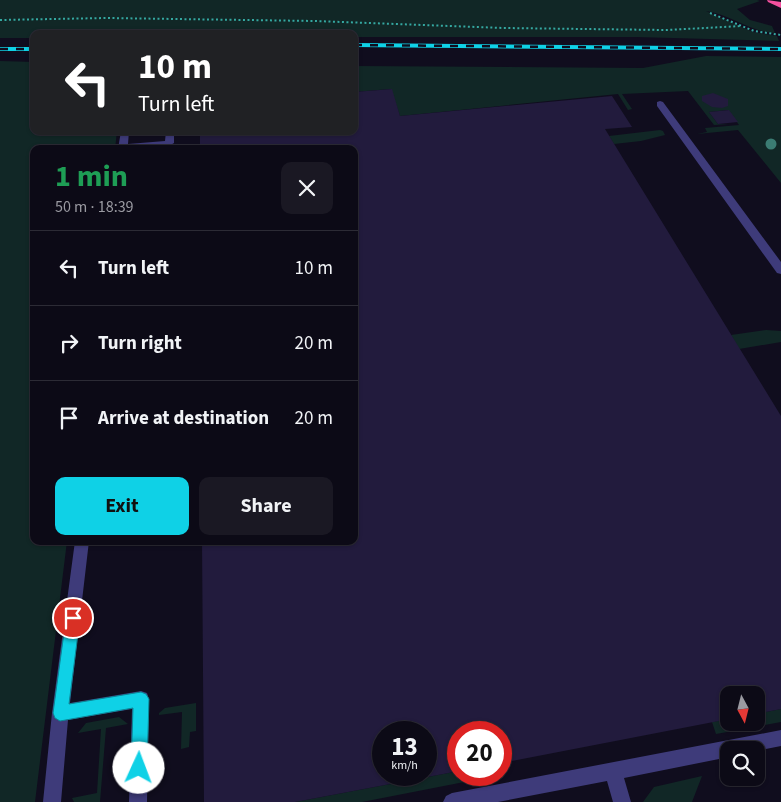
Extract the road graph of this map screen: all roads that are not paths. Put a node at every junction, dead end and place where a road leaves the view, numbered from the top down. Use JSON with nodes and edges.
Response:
{"nodes":[{"id":1,"x":770,"y":0,"type":"edge"},
{"id":2,"x":781,"y":5,"type":"edge"},
{"id":3,"x":660,"y":104,"type":"dead end"},
{"id":4,"x":170,"y":135,"type":"edge"},
{"id":5,"x":146,"y":145,"type":"edge"},
{"id":6,"x":781,"y":270,"type":"edge"},
{"id":7,"x":81,"y":545,"type":"edge"},
{"id":8,"x":60,"y":713,"type":"junction"},
{"id":9,"x":781,"y":738,"type":"edge"},
{"id":10,"x":613,"y":771,"type":"junction"},
{"id":11,"x":52,"y":802,"type":"edge"},
{"id":12,"x":138,"y":802,"type":"edge"},
{"id":13,"x":452,"y":802,"type":"edge"},
{"id":14,"x":622,"y":802,"type":"edge"}],
"edges":[{"from":1,"to":2,"type":"highway"},
{"from":3,"to":6,"type":"lane"},
{"from":4,"to":5,"type":"lane"},
{"from":7,"to":8,"type":"lane"},
{"from":8,"to":11,"type":"lane"},
{"from":8,"to":12,"type":"lane"},
{"from":9,"to":10,"type":"lane"},
{"from":10,"to":13,"type":"lane"},
{"from":10,"to":14,"type":"lane"}]}
